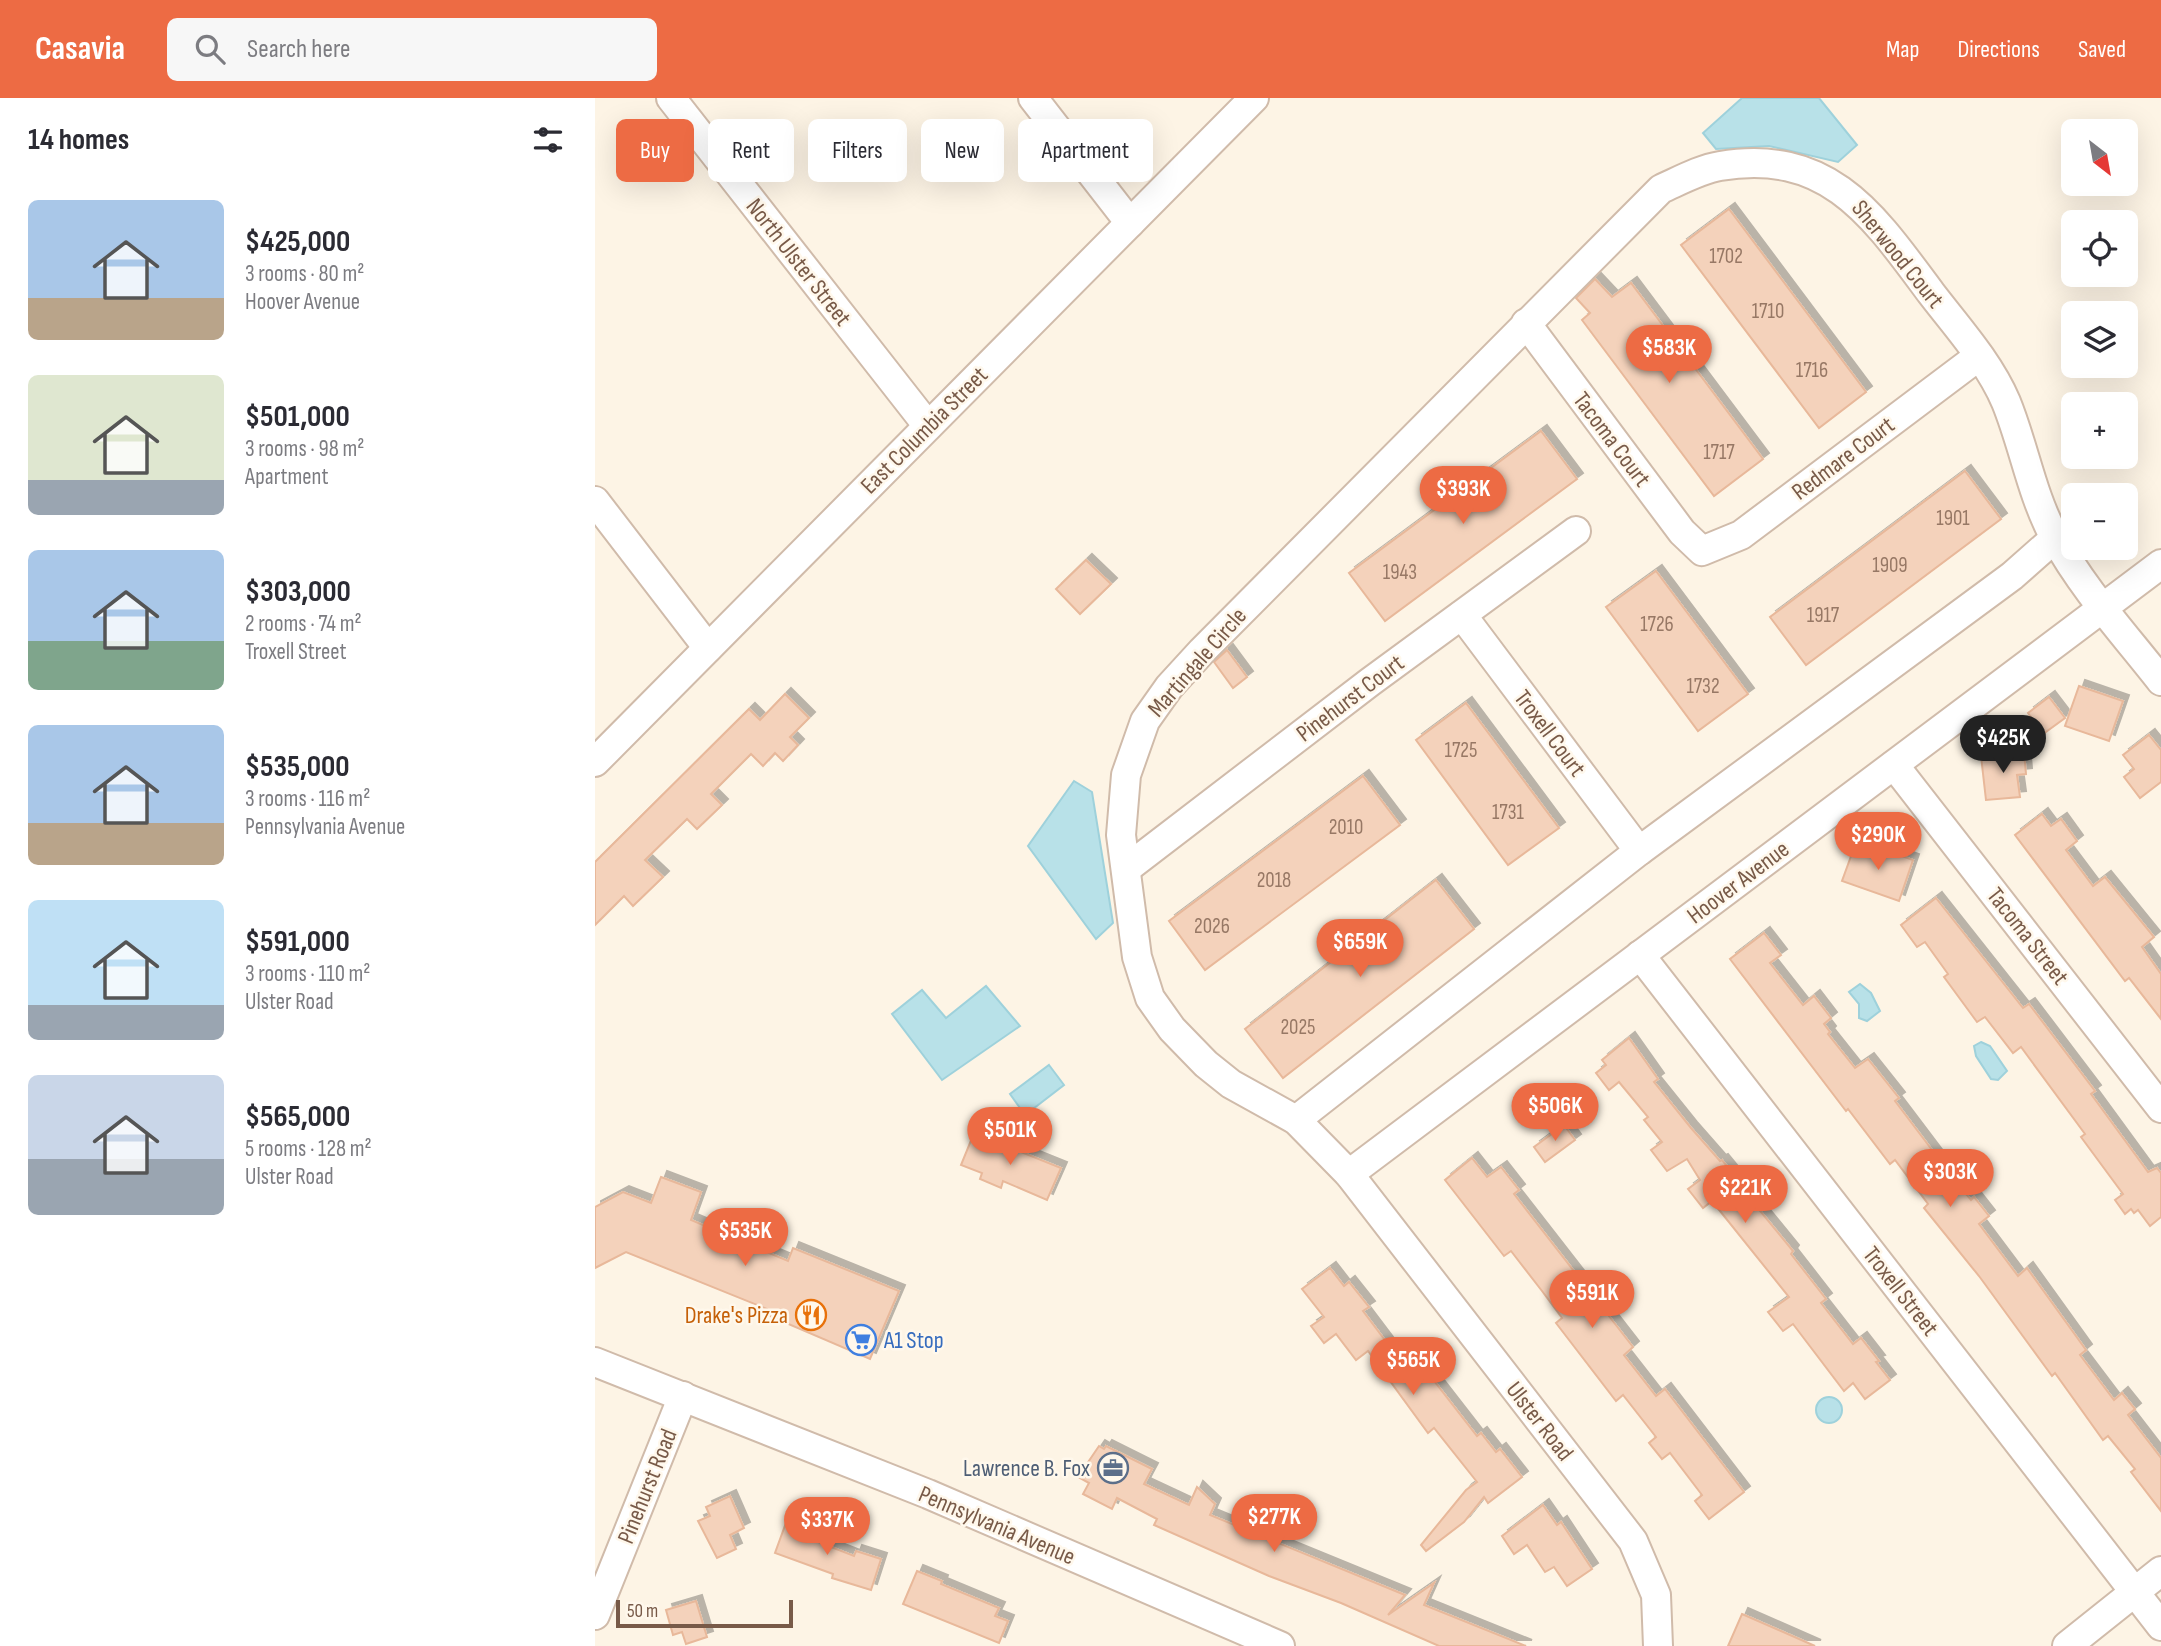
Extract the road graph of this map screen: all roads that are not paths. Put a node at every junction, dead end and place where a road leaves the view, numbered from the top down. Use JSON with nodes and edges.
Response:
{"nodes":[{"id":1,"x":671,"y":98,"type":"edge"},
{"id":2,"x":1033,"y":98,"type":"edge"},
{"id":3,"x":1254,"y":98,"type":"edge"},
{"id":4,"x":1130,"y":223,"type":"junction"},
{"id":5,"x":1526,"y":323,"type":"junction"},
{"id":6,"x":1979,"y":356,"type":"junction"},
{"id":7,"x":928,"y":426,"type":"junction"},
{"id":8,"x":595,"y":501,"type":"edge"},
{"id":9,"x":1576,"y":531,"type":"dead end"},
{"id":10,"x":2055,"y":538,"type":"junction"},
{"id":11,"x":1702,"y":551,"type":"joint"},
{"id":12,"x":2161,"y":564,"type":"edge"},
{"id":13,"x":2104,"y":608,"type":"junction"},
{"id":14,"x":1462,"y":615,"type":"junction"},
{"id":15,"x":708,"y":648,"type":"junction"},
{"id":16,"x":2161,"y":681,"type":"edge"},
{"id":17,"x":595,"y":762,"type":"edge"},
{"id":18,"x":1894,"y":765,"type":"junction"},
{"id":19,"x":1639,"y":851,"type":"junction"},
{"id":20,"x":1126,"y":869,"type":"junction"},
{"id":21,"x":1640,"y":955,"type":"junction"},
{"id":22,"x":2161,"y":1108,"type":"edge"},
{"id":23,"x":1296,"y":1120,"type":"junction"},
{"id":24,"x":1349,"y":1174,"type":"junction"},
{"id":25,"x":595,"y":1362,"type":"edge"},
{"id":26,"x":683,"y":1396,"type":"junction"},
{"id":27,"x":2161,"y":1571,"type":"edge"},
{"id":28,"x":2134,"y":1592,"type":"junction"},
{"id":29,"x":595,"y":1615,"type":"edge"},
{"id":30,"x":2161,"y":1626,"type":"edge"},
{"id":31,"x":1280,"y":1646,"type":"edge"},
{"id":32,"x":1658,"y":1646,"type":"edge"},
{"id":33,"x":2067,"y":1646,"type":"edge"}],
"edges":[{"from":1,"to":7,"type":"street","name":"North Ulster Street"},
{"from":2,"to":4,"type":"street"},
{"from":3,"to":4,"type":"street","name":"East Columbia Street"},
{"from":4,"to":7,"type":"street","name":"East Columbia Street"},
{"from":5,"to":6,"type":"street","name":"Sherwood Court"},
{"from":5,"to":11,"type":"street","name":"Tacoma Court"},
{"from":5,"to":20,"type":"street","name":"Martingale Circle"},
{"from":6,"to":10,"type":"street","name":"Sherwood Court"},
{"from":6,"to":11,"type":"street","name":"Redmare Court"},
{"from":7,"to":15,"type":"street","name":"East Columbia Street"},
{"from":8,"to":15,"type":"street"},
{"from":9,"to":14,"type":"street","name":"Pinehurst Court"},
{"from":10,"to":13,"type":"street","name":"Sherwood Court"},
{"from":10,"to":19,"type":"street"},
{"from":12,"to":13,"type":"street","name":"Hoover Avenue"},
{"from":13,"to":16,"type":"street","name":"Sherwood Court"},
{"from":13,"to":18,"type":"street","name":"Hoover Avenue"},
{"from":14,"to":19,"type":"street","name":"Troxell Court"},
{"from":14,"to":20,"type":"street","name":"Pinehurst Court"},
{"from":15,"to":17,"type":"street","name":"East Columbia Street"},
{"from":18,"to":21,"type":"street","name":"Hoover Avenue"},
{"from":18,"to":22,"type":"street","name":"Tacoma Street"},
{"from":19,"to":23,"type":"street"},
{"from":20,"to":23,"type":"street","name":"Martingale Circle"},
{"from":21,"to":24,"type":"street","name":"Hoover Avenue"},
{"from":21,"to":28,"type":"street","name":"Troxell Street"},
{"from":23,"to":24,"type":"street","name":"Ulster Road"},
{"from":24,"to":32,"type":"street","name":"Ulster Road"},
{"from":25,"to":26,"type":"street","name":"Pennsylvania Avenue"},
{"from":26,"to":29,"type":"street","name":"Pinehurst Road"},
{"from":26,"to":31,"type":"street","name":"Pennsylvania Avenue"},
{"from":27,"to":28,"type":"street"},
{"from":28,"to":30,"type":"street","name":"Troxell Street"},
{"from":28,"to":33,"type":"street"}]}
